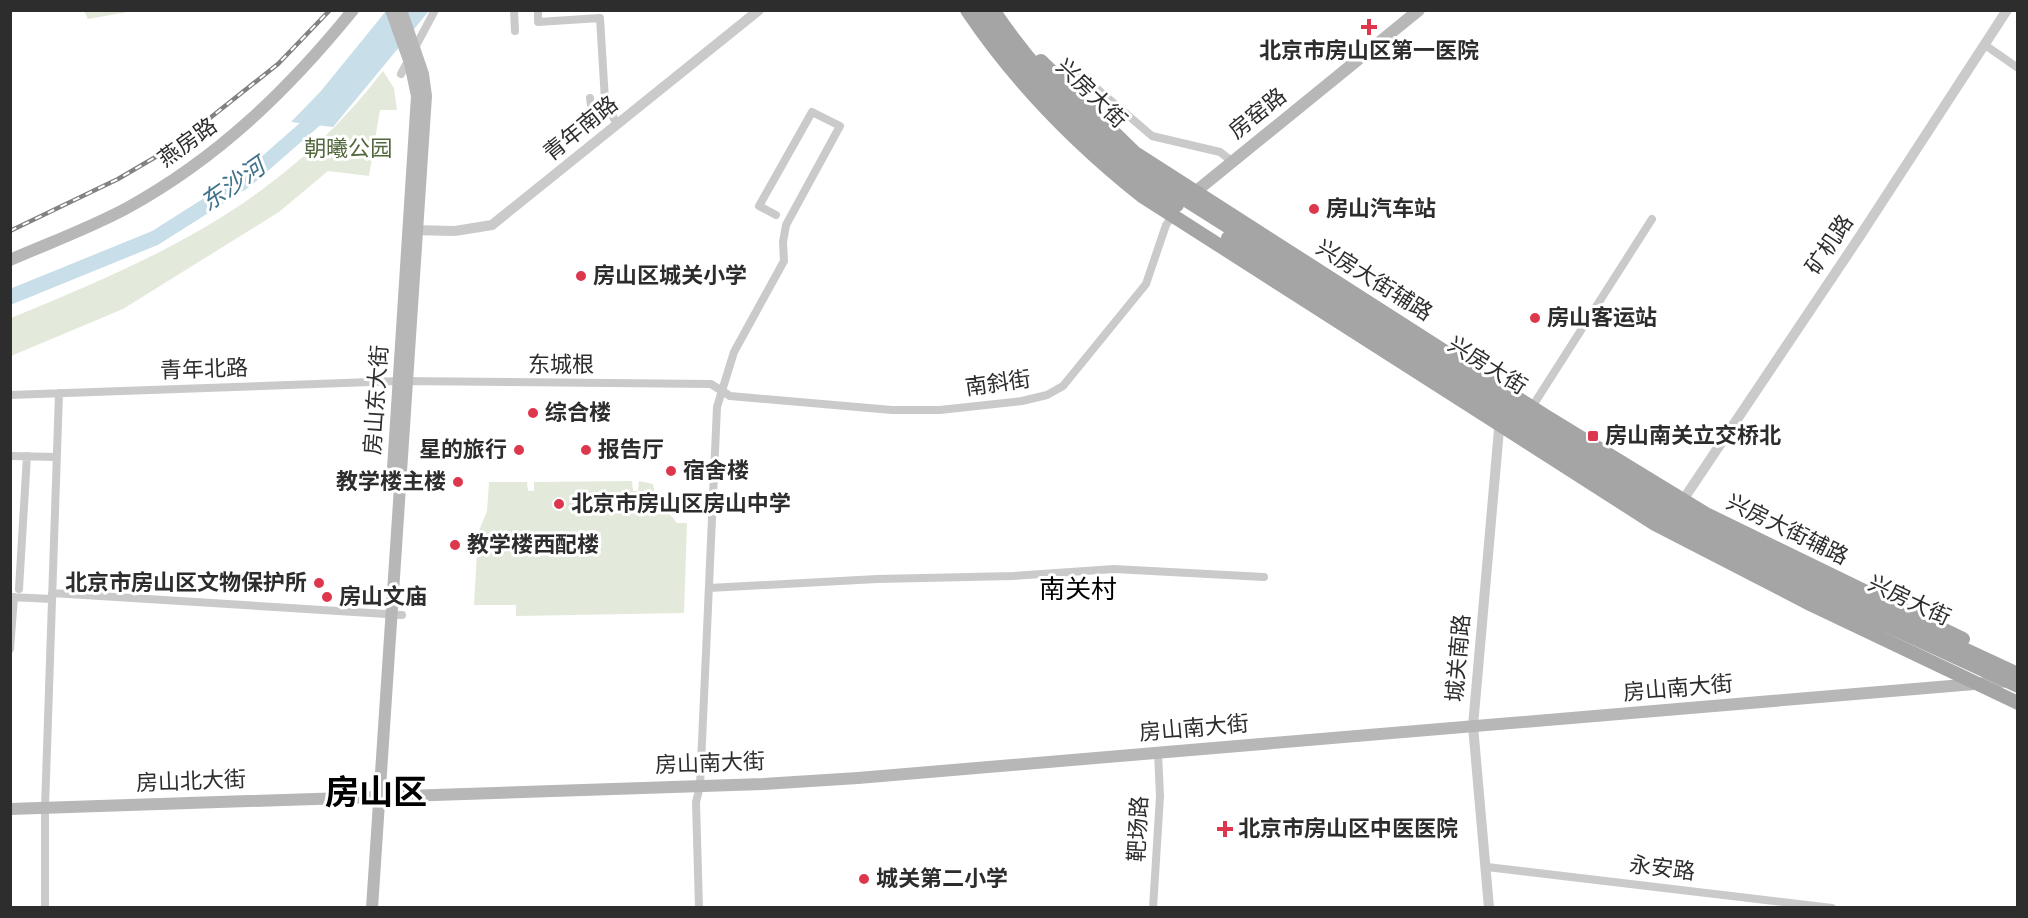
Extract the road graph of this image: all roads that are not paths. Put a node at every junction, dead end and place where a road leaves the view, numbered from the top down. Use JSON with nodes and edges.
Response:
{"nodes":[{"id":1,"x":353,"y":10,"type":"edge"},
{"id":2,"x":391,"y":10,"type":"edge"},
{"id":3,"x":401,"y":10,"type":"edge"},
{"id":4,"x":435,"y":10,"type":"edge"},
{"id":5,"x":514,"y":10,"type":"edge"},
{"id":6,"x":538,"y":10,"type":"edge"},
{"id":7,"x":759,"y":10,"type":"edge"},
{"id":8,"x":967,"y":10,"type":"edge"},
{"id":9,"x":981,"y":10,"type":"edge"},
{"id":10,"x":993,"y":10,"type":"edge"},
{"id":11,"x":1005,"y":10,"type":"edge"},
{"id":12,"x":1419,"y":10,"type":"edge"},
{"id":13,"x":2007,"y":10,"type":"edge"},
{"id":14,"x":601,"y":14,"type":"edge"},
{"id":15,"x":515,"y":31,"type":"dead end"},
{"id":16,"x":1984,"y":45,"type":"junction"},
{"id":17,"x":410,"y":50,"type":"junction"},
{"id":18,"x":2018,"y":69,"type":"edge"},
{"id":19,"x":401,"y":74,"type":"dead end"},
{"id":20,"x":1080,"y":74,"type":"dead end"},
{"id":21,"x":590,"y":98,"type":"dead end"},
{"id":22,"x":1035,"y":99,"type":"junction"},
{"id":23,"x":1062,"y":111,"type":"junction"},
{"id":24,"x":611,"y":113,"type":"junction"},
{"id":25,"x":617,"y":124,"type":"junction"},
{"id":26,"x":1099,"y":139,"type":"junction"},
{"id":27,"x":1123,"y":141,"type":"junction"},
{"id":28,"x":1233,"y":162,"type":"junction"},
{"id":29,"x":1105,"y":166,"type":"junction"},
{"id":30,"x":1183,"y":204,"type":"junction"},
{"id":31,"x":776,"y":215,"type":"dead end"},
{"id":32,"x":1652,"y":219,"type":"dead end"},
{"id":33,"x":413,"y":230,"type":"junction"},
{"id":34,"x":1286,"y":251,"type":"junction"},
{"id":35,"x":10,"y":260,"type":"edge"},
{"id":36,"x":1292,"y":267,"type":"junction"},
{"id":37,"x":404,"y":381,"type":"junction"},
{"id":38,"x":721,"y":391,"type":"junction"},
{"id":39,"x":58,"y":393,"type":"junction"},
{"id":40,"x":10,"y":395,"type":"edge"},
{"id":41,"x":1532,"y":407,"type":"junction"},
{"id":42,"x":1500,"y":419,"type":"junction"},
{"id":43,"x":1595,"y":447,"type":"junction"},
{"id":44,"x":10,"y":456,"type":"edge"},
{"id":45,"x":27,"y":456,"type":"junction"},
{"id":46,"x":56,"y":457,"type":"junction"},
{"id":47,"x":1611,"y":469,"type":"junction"},
{"id":48,"x":1660,"y":500,"type":"junction"},
{"id":49,"x":1683,"y":500,"type":"junction"},
{"id":50,"x":1706,"y":514,"type":"junction"},
{"id":51,"x":1264,"y":577,"type":"dead end"},
{"id":52,"x":1787,"y":580,"type":"junction"},
{"id":53,"x":709,"y":588,"type":"junction"},
{"id":54,"x":15,"y":594,"type":"edge"},
{"id":55,"x":52,"y":596,"type":"junction"},
{"id":56,"x":1812,"y":605,"type":"junction"},
{"id":57,"x":1869,"y":612,"type":"junction"},
{"id":58,"x":393,"y":615,"type":"junction"},
{"id":59,"x":10,"y":649,"type":"edge"},
{"id":60,"x":2018,"y":665,"type":"edge"},
{"id":61,"x":2018,"y":674,"type":"edge"},
{"id":62,"x":2018,"y":681,"type":"edge"},
{"id":63,"x":1977,"y":684,"type":"junction"},
{"id":64,"x":2018,"y":686,"type":"edge"},
{"id":65,"x":2018,"y":703,"type":"edge"},
{"id":66,"x":1473,"y":726,"type":"junction"},
{"id":67,"x":1158,"y":753,"type":"junction"},
{"id":68,"x":700,"y":786,"type":"junction"},
{"id":69,"x":376,"y":796,"type":"junction"},
{"id":70,"x":45,"y":808,"type":"junction"},
{"id":71,"x":10,"y":809,"type":"edge"},
{"id":72,"x":1486,"y":867,"type":"junction"},
{"id":73,"x":45,"y":908,"type":"edge"},
{"id":74,"x":365,"y":908,"type":"edge"},
{"id":75,"x":372,"y":908,"type":"edge"},
{"id":76,"x":699,"y":908,"type":"edge"},
{"id":77,"x":1153,"y":908,"type":"edge"},
{"id":78,"x":1489,"y":908,"type":"edge"},
{"id":79,"x":1832,"y":908,"type":"edge"}],
"edges":[{"from":1,"to":35,"type":"main road","name":"燕房路"},
{"from":2,"to":17,"type":"main road","name":"房山东大街"},
{"from":3,"to":17,"type":"main road","name":"房山东大街"},
{"from":4,"to":17,"type":"street"},
{"from":5,"to":15,"type":"street"},
{"from":6,"to":14,"type":"street"},
{"from":7,"to":25,"type":"street","name":"青年南路"},
{"from":8,"to":22,"type":"main road","name":"兴房大街"},
{"from":9,"to":23,"type":"main road","name":"兴房大街"},
{"from":10,"to":26,"type":"main road","name":"兴房大街"},
{"from":11,"to":27,"type":"main road","name":"兴房大街辅路"},
{"from":12,"to":28,"type":"main road","name":"房窑路"},
{"from":13,"to":16,"type":"street","name":"矿机路"},
{"from":14,"to":24,"type":"street"},
{"from":16,"to":18,"type":"street"},
{"from":16,"to":49,"type":"street","name":"矿机路"},
{"from":17,"to":19,"type":"street"},
{"from":17,"to":33,"type":"main road","name":"房山东大街"},
{"from":20,"to":28,"type":"street"},
{"from":21,"to":24,"type":"street"},
{"from":22,"to":23,"type":"main road"},
{"from":22,"to":29,"type":"main road","name":"兴房大街"},
{"from":23,"to":26,"type":"main road","name":"兴房大街"},
{"from":24,"to":25,"type":"street"},
{"from":25,"to":33,"type":"street","name":"青年南路"},
{"from":26,"to":27,"type":"main road"},
{"from":26,"to":29,"type":"main road"},
{"from":26,"to":30,"type":"main road","name":"兴房大街"},
{"from":27,"to":30,"type":"main road","name":"兴房大街辅路"},
{"from":28,"to":30,"type":"main road","name":"房窑路"},
{"from":29,"to":30,"type":"main road","name":"兴房大街"},
{"from":30,"to":34,"type":"main road","name":"兴房大街辅路"},
{"from":30,"to":36,"type":"main road","name":"兴房大街"},
{"from":30,"to":38,"type":"street","name":"南斜街"},
{"from":30,"to":42,"type":"main road","name":"兴房大街"},
{"from":31,"to":38,"type":"street"},
{"from":32,"to":41,"type":"street"},
{"from":33,"to":37,"type":"main road","name":"房山东大街"},
{"from":34,"to":36,"type":"main road"},
{"from":34,"to":41,"type":"main road","name":"兴房大街辅路"},
{"from":36,"to":47,"type":"main road","name":"兴房大街"},
{"from":37,"to":38,"type":"street","name":"东城根"},
{"from":37,"to":39,"type":"street","name":"青年北路"},
{"from":37,"to":58,"type":"main road","name":"房山东大街"},
{"from":38,"to":53,"type":"street"},
{"from":39,"to":40,"type":"street","name":"青年北路"},
{"from":39,"to":46,"type":"street"},
{"from":41,"to":43,"type":"main road","name":"兴房大街辅路"},
{"from":42,"to":52,"type":"main road","name":"兴房大街"},
{"from":42,"to":56,"type":"main road","name":"兴房大街"},
{"from":42,"to":66,"type":"street","name":"城关南路"},
{"from":43,"to":47,"type":"main road"},
{"from":43,"to":49,"type":"main road","name":"兴房大街辅路"},
{"from":44,"to":45,"type":"street"},
{"from":45,"to":46,"type":"street"},
{"from":45,"to":54,"type":"street"},
{"from":46,"to":55,"type":"street"},
{"from":47,"to":48,"type":"main road","name":"兴房大街"},
{"from":48,"to":50,"type":"main road"},
{"from":48,"to":57,"type":"main road","name":"兴房大街"},
{"from":49,"to":50,"type":"main road","name":"兴房大街辅路"},
{"from":50,"to":60,"type":"main road","name":"兴房大街辅路"},
{"from":51,"to":53,"type":"street"},
{"from":52,"to":56,"type":"main road","name":"兴房大街"},
{"from":52,"to":57,"type":"main road","name":"兴房大街"},
{"from":53,"to":68,"type":"street"},
{"from":54,"to":55,"type":"street"},
{"from":54,"to":59,"type":"street"},
{"from":55,"to":58,"type":"street"},
{"from":55,"to":70,"type":"street"},
{"from":56,"to":63,"type":"main road","name":"兴房大街"},
{"from":57,"to":61,"type":"main road","name":"兴房大街"},
{"from":57,"to":64,"type":"main road","name":"兴房大街","bridge":true},
{"from":58,"to":69,"type":"main road","name":"房山东大街"},
{"from":62,"to":63,"type":"main road","name":"房山南大街"},
{"from":63,"to":65,"type":"main road","name":"兴房大街"},
{"from":63,"to":66,"type":"main road","name":"房山南大街"},
{"from":66,"to":67,"type":"main road","name":"房山南大街"},
{"from":66,"to":72,"type":"street","name":"城关南路"},
{"from":67,"to":68,"type":"main road","name":"房山南大街"},
{"from":67,"to":77,"type":"street","name":"靶场路"},
{"from":68,"to":69,"type":"main road","name":"房山南大街"},
{"from":68,"to":76,"type":"street"},
{"from":69,"to":70,"type":"main road","name":"房山北大街"},
{"from":69,"to":74,"type":"main road"},
{"from":69,"to":75,"type":"main road"},
{"from":70,"to":71,"type":"main road","name":"房山北大街"},
{"from":70,"to":73,"type":"street"},
{"from":72,"to":78,"type":"street","name":"城关南路"},
{"from":72,"to":79,"type":"street","name":"永安路"}]}
